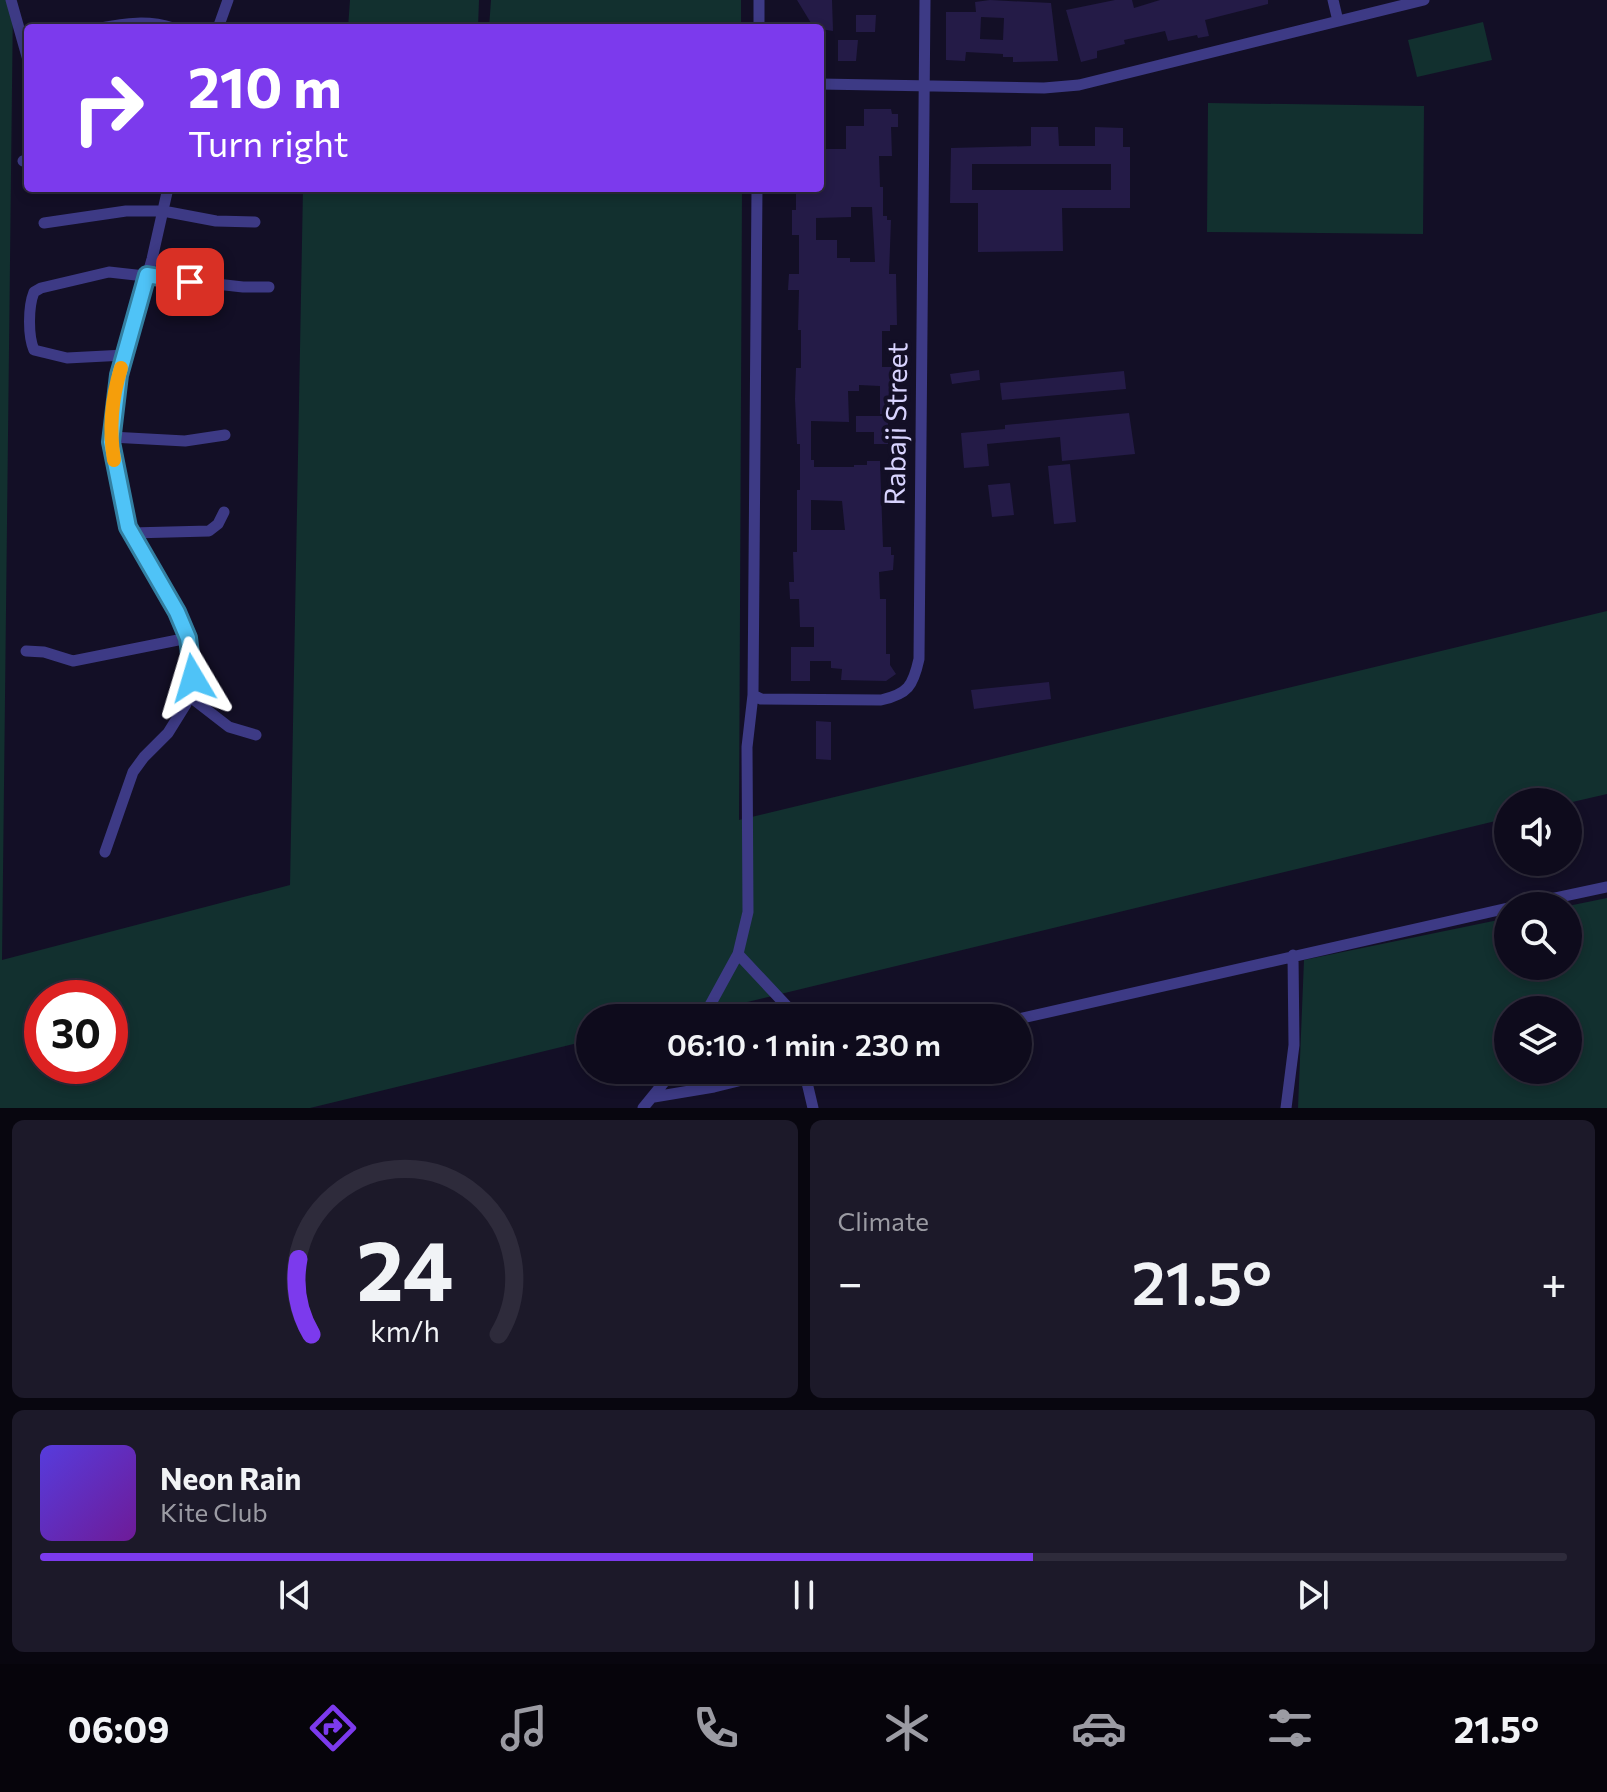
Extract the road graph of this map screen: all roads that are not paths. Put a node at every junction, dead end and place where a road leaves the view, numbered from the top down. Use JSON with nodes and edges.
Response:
{"nodes":[{"id":1,"x":11,"y":0,"type":"edge"},
{"id":2,"x":228,"y":0,"type":"edge"},
{"id":3,"x":759,"y":0,"type":"edge"},
{"id":4,"x":925,"y":0,"type":"edge"},
{"id":5,"x":1333,"y":0,"type":"edge"},
{"id":6,"x":1424,"y":0,"type":"edge"},
{"id":7,"x":1338,"y":21,"type":"junction"},
{"id":8,"x":219,"y":24,"type":"edge"},
{"id":9,"x":759,"y":24,"type":"edge"},
{"id":10,"x":24,"y":38,"type":"edge"},
{"id":11,"x":824,"y":84,"type":"edge"},
{"id":12,"x":923,"y":86,"type":"junction"},
{"id":13,"x":167,"y":192,"type":"edge"},
{"id":14,"x":757,"y":192,"type":"edge"},
{"id":15,"x":163,"y":211,"type":"junction"},
{"id":16,"x":255,"y":222,"type":"dead end"},
{"id":17,"x":44,"y":223,"type":"dead end"},
{"id":18,"x":147,"y":275,"type":"junction"},
{"id":19,"x":269,"y":287,"type":"dead end"},
{"id":20,"x":125,"y":355,"type":"junction"},
{"id":21,"x":225,"y":435,"type":"dead end"},
{"id":22,"x":111,"y":437,"type":"junction"},
{"id":23,"x":224,"y":512,"type":"dead end"},
{"id":24,"x":131,"y":533,"type":"junction"},
{"id":25,"x":188,"y":638,"type":"junction"},
{"id":26,"x":26,"y":651,"type":"dead end"},
{"id":27,"x":753,"y":695,"type":"junction"},
{"id":28,"x":189,"y":696,"type":"junction"},
{"id":29,"x":256,"y":735,"type":"dead end"},
{"id":30,"x":105,"y":852,"type":"dead end"},
{"id":31,"x":1607,"y":887,"type":"edge"},
{"id":32,"x":1582,"y":892,"type":"edge"},
{"id":33,"x":1494,"y":911,"type":"edge"},
{"id":34,"x":738,"y":954,"type":"junction"},
{"id":35,"x":1293,"y":955,"type":"junction"},
{"id":36,"x":711,"y":1004,"type":"edge"},
{"id":37,"x":785,"y":1004,"type":"edge"},
{"id":38,"x":1032,"y":1016,"type":"edge"},
{"id":39,"x":664,"y":1084,"type":"edge"},
{"id":40,"x":726,"y":1084,"type":"edge"},
{"id":41,"x":807,"y":1084,"type":"edge"},
{"id":42,"x":654,"y":1097,"type":"junction"},
{"id":43,"x":643,"y":1108,"type":"edge"},
{"id":44,"x":813,"y":1108,"type":"edge"},
{"id":45,"x":1286,"y":1108,"type":"edge"}],
"edges":[{"from":1,"to":10,"type":"street"},
{"from":2,"to":8,"type":"street"},
{"from":3,"to":9,"type":"street"},
{"from":4,"to":12,"type":"street","name":"Rabaji Street"},
{"from":5,"to":7,"type":"street"},
{"from":6,"to":7,"type":"street"},
{"from":7,"to":12,"type":"street"},
{"from":11,"to":12,"type":"street"},
{"from":12,"to":27,"type":"street","name":"Rabaji Street"},
{"from":13,"to":15,"type":"street"},
{"from":14,"to":27,"type":"street"},
{"from":15,"to":16,"type":"street"},
{"from":15,"to":17,"type":"street"},
{"from":15,"to":18,"type":"street"},
{"from":18,"to":19,"type":"street"},
{"from":18,"to":20,"type":"street"},
{"from":18,"to":20,"type":"street"},
{"from":20,"to":22,"type":"street"},
{"from":21,"to":22,"type":"street"},
{"from":22,"to":24,"type":"street"},
{"from":23,"to":24,"type":"street"},
{"from":24,"to":25,"type":"street"},
{"from":25,"to":26,"type":"street"},
{"from":25,"to":28,"type":"street"},
{"from":27,"to":34,"type":"street"},
{"from":28,"to":29,"type":"street"},
{"from":28,"to":30,"type":"street"},
{"from":31,"to":32,"type":"street"},
{"from":33,"to":35,"type":"street"},
{"from":34,"to":36,"type":"street"},
{"from":34,"to":37,"type":"street"},
{"from":35,"to":38,"type":"street"},
{"from":35,"to":45,"type":"street"},
{"from":39,"to":42,"type":"street"},
{"from":40,"to":42,"type":"street"},
{"from":41,"to":44,"type":"street"},
{"from":42,"to":43,"type":"street"}]}
